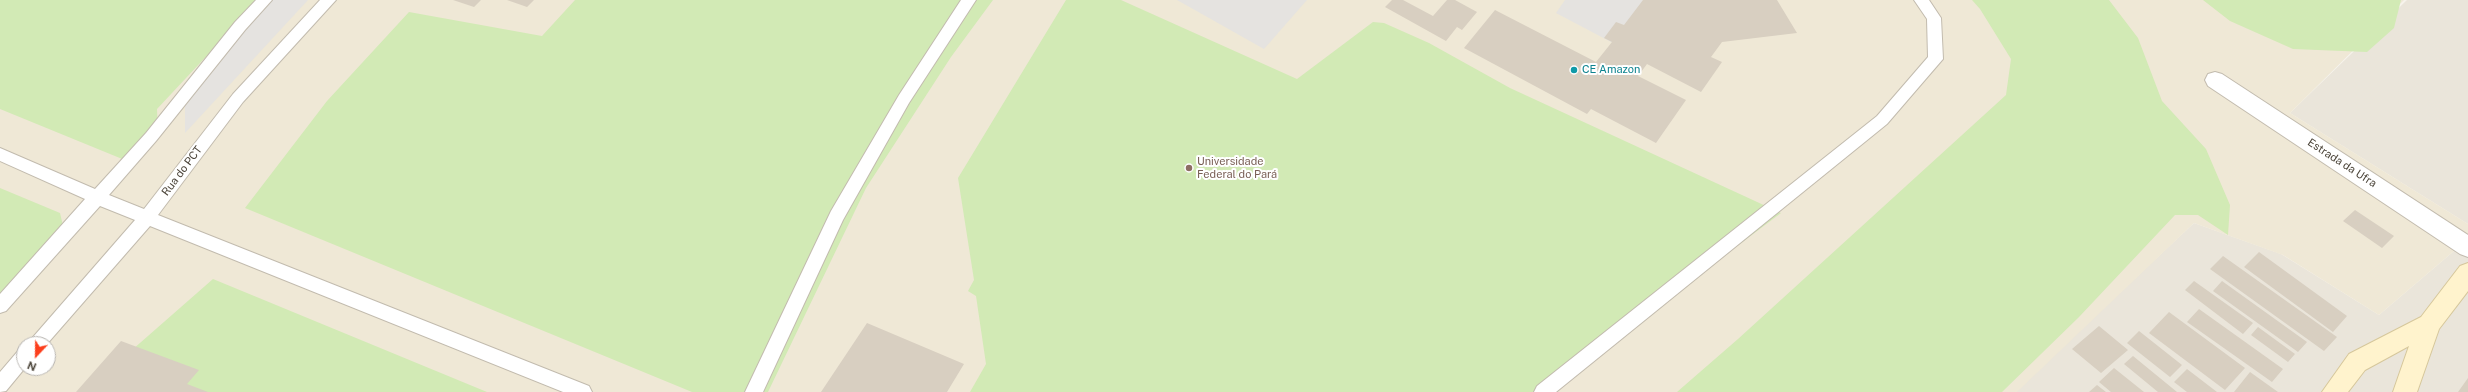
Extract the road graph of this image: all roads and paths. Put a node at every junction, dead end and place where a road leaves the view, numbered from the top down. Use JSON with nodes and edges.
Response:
{"nodes":[{"id":1,"x":265,"y":0,"type":"edge"},
{"id":2,"x":329,"y":0,"type":"edge"},
{"id":3,"x":969,"y":0,"type":"edge"},
{"id":4,"x":1920,"y":0,"type":"edge"},
{"id":5,"x":2215,"y":80,"type":"dead end"},
{"id":6,"x":0,"y":154,"type":"edge"},
{"id":7,"x":96,"y":197,"type":"junction"},
{"id":8,"x":148,"y":216,"type":"junction"},
{"id":9,"x":2468,"y":247,"type":"edge"},
{"id":10,"x":2468,"y":273,"type":"edge"},
{"id":11,"x":0,"y":306,"type":"edge"},
{"id":12,"x":2429,"y":324,"type":"junction"},
{"id":13,"x":43,"y":336,"type":"edge"},
{"id":14,"x":16,"y":366,"type":"edge"},
{"id":15,"x":0,"y":385,"type":"edge"},
{"id":16,"x":583,"y":392,"type":"edge"},
{"id":17,"x":754,"y":392,"type":"edge"},
{"id":18,"x":1543,"y":392,"type":"edge"},
{"id":19,"x":2334,"y":392,"type":"edge"},
{"id":20,"x":2405,"y":392,"type":"edge"}],
"edges":[{"from":1,"to":7,"type":"lane"},
{"from":2,"to":8,"type":"lane","name":"Rua do PCT"},
{"from":3,"to":17,"type":"lane"},
{"from":4,"to":18,"type":"lane"},
{"from":5,"to":9,"type":"street","name":"Estrada da Ufra"},
{"from":6,"to":7,"type":"lane"},
{"from":7,"to":8,"type":"lane"},
{"from":7,"to":11,"type":"lane"},
{"from":8,"to":13,"type":"lane","name":"Rua do PCT"},
{"from":8,"to":16,"type":"lane"},
{"from":10,"to":12,"type":"main road"},
{"from":12,"to":19,"type":"main road"},
{"from":12,"to":20,"type":"main road"},
{"from":14,"to":15,"type":"lane"}]}
